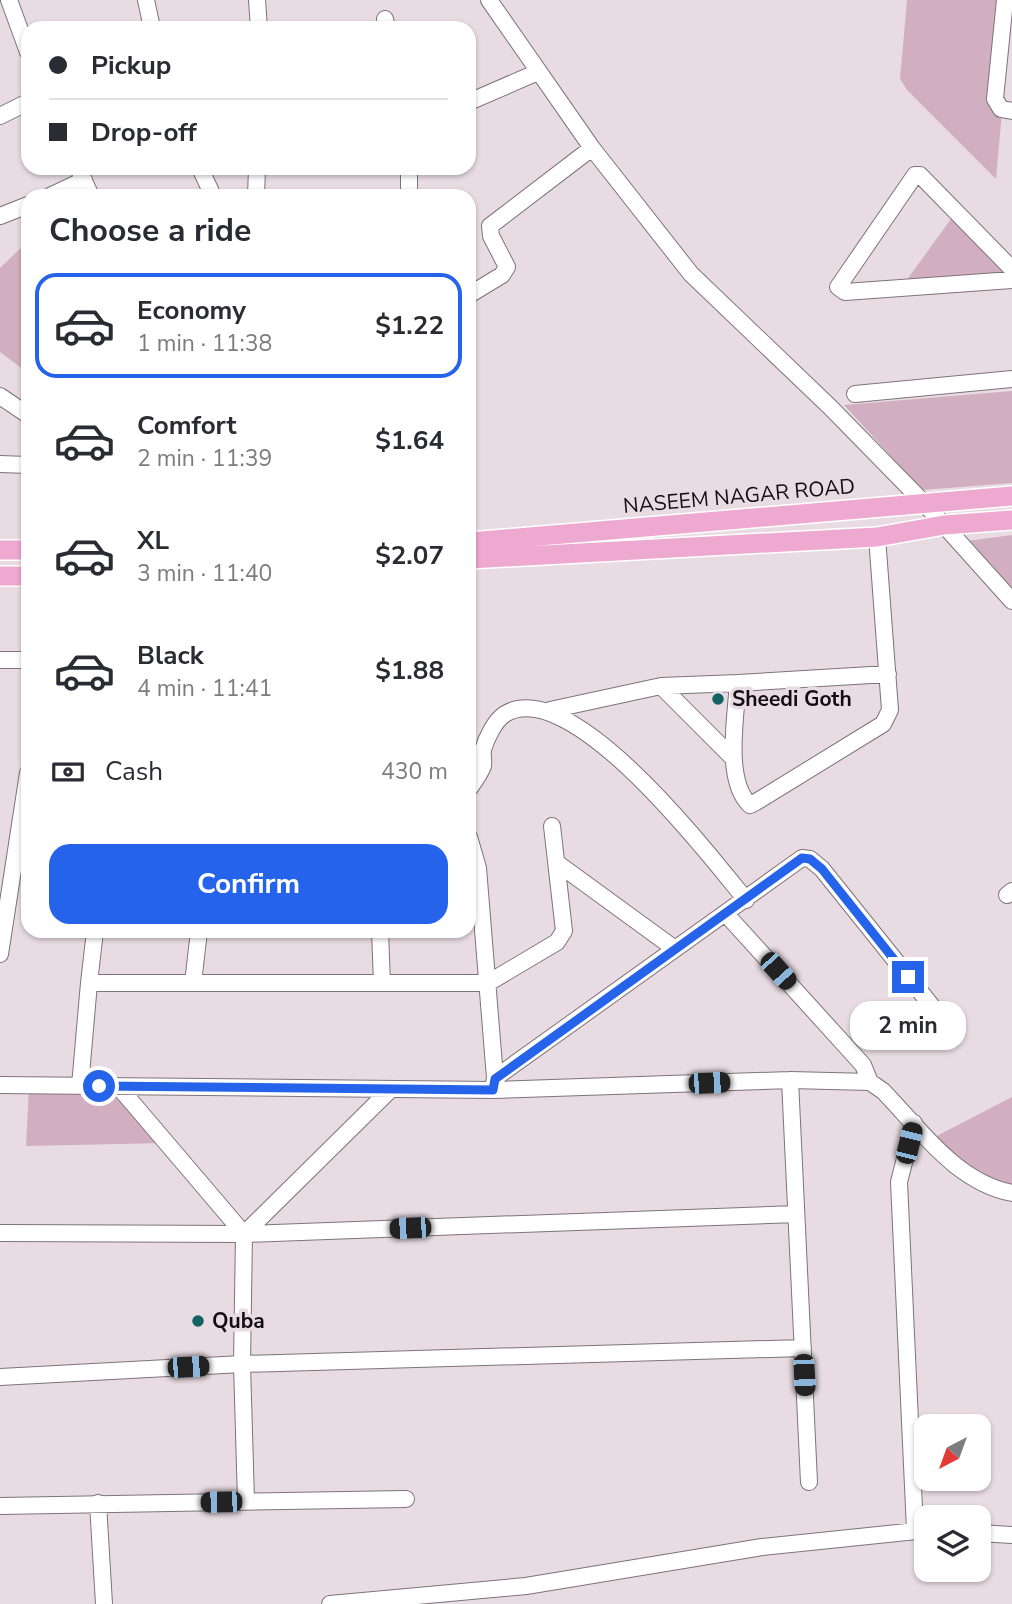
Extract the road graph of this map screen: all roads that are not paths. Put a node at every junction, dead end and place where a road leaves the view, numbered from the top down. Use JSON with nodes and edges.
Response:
{"nodes":[{"id":1,"x":9,"y":0,"type":"edge"},
{"id":2,"x":146,"y":0,"type":"edge"},
{"id":3,"x":257,"y":0,"type":"edge"},
{"id":4,"x":489,"y":0,"type":"edge"},
{"id":5,"x":1005,"y":0,"type":"edge"},
{"id":6,"x":150,"y":21,"type":"edge"},
{"id":7,"x":258,"y":21,"type":"edge"},
{"id":8,"x":21,"y":33,"type":"edge"},
{"id":9,"x":538,"y":72,"type":"junction"},
{"id":10,"x":476,"y":99,"type":"edge"},
{"id":11,"x":21,"y":106,"type":"edge"},
{"id":12,"x":1012,"y":111,"type":"edge"},
{"id":13,"x":0,"y":116,"type":"edge"},
{"id":14,"x":592,"y":148,"type":"junction"},
{"id":15,"x":80,"y":175,"type":"edge"},
{"id":16,"x":60,"y":189,"type":"edge"},
{"id":17,"x":21,"y":208,"type":"edge"},
{"id":18,"x":0,"y":216,"type":"edge"},
{"id":19,"x":1012,"y":269,"type":"edge"},
{"id":20,"x":1012,"y":280,"type":"edge"},
{"id":21,"x":476,"y":291,"type":"edge"},
{"id":22,"x":1012,"y":379,"type":"edge"},
{"id":23,"x":855,"y":394,"type":"dead end"},
{"id":24,"x":0,"y":396,"type":"edge"},
{"id":25,"x":21,"y":410,"type":"edge"},
{"id":26,"x":0,"y":464,"type":"edge"},
{"id":27,"x":21,"y":465,"type":"edge"},
{"id":28,"x":1012,"y":496,"type":"edge"},
{"id":29,"x":924,"y":503,"type":"junction"},
{"id":30,"x":1012,"y":520,"type":"edge"},
{"id":31,"x":944,"y":525,"type":"junction"},
{"id":32,"x":877,"y":537,"type":"junction"},
{"id":33,"x":476,"y":541,"type":"edge"},
{"id":34,"x":0,"y":550,"type":"edge"},
{"id":35,"x":21,"y":550,"type":"edge"},
{"id":36,"x":476,"y":559,"type":"edge"},
{"id":37,"x":0,"y":576,"type":"edge"},
{"id":38,"x":21,"y":576,"type":"edge"},
{"id":39,"x":1012,"y":601,"type":"edge"},
{"id":40,"x":0,"y":660,"type":"edge"},
{"id":41,"x":21,"y":660,"type":"edge"},
{"id":42,"x":888,"y":674,"type":"junction"},
{"id":43,"x":738,"y":683,"type":"junction"},
{"id":44,"x":661,"y":686,"type":"junction"},
{"id":45,"x":550,"y":710,"type":"junction"},
{"id":46,"x":733,"y":758,"type":"junction"},
{"id":47,"x":476,"y":777,"type":"edge"},
{"id":48,"x":21,"y":818,"type":"edge"},
{"id":49,"x":552,"y":826,"type":"dead end"},
{"id":50,"x":476,"y":861,"type":"edge"},
{"id":51,"x":557,"y":863,"type":"junction"},
{"id":52,"x":746,"y":900,"type":"junction"},
{"id":53,"x":726,"y":914,"type":"junction"},
{"id":54,"x":94,"y":938,"type":"edge"},
{"id":55,"x":198,"y":938,"type":"edge"},
{"id":56,"x":380,"y":938,"type":"edge"},
{"id":57,"x":676,"y":949,"type":"junction"},
{"id":58,"x":0,"y":954,"type":"edge"},
{"id":59,"x":193,"y":983,"type":"junction"},
{"id":60,"x":382,"y":983,"type":"junction"},
{"id":61,"x":488,"y":983,"type":"junction"},
{"id":62,"x":89,"y":984,"type":"junction"},
{"id":63,"x":943,"y":1020,"type":"dead end"},
{"id":64,"x":790,"y":1080,"type":"junction"},
{"id":65,"x":870,"y":1082,"type":"junction"},
{"id":66,"x":494,"y":1084,"type":"junction"},
{"id":67,"x":0,"y":1085,"type":"edge"},
{"id":68,"x":80,"y":1086,"type":"junction"},
{"id":69,"x":118,"y":1086,"type":"junction"},
{"id":70,"x":390,"y":1090,"type":"junction"},
{"id":71,"x":914,"y":1123,"type":"junction"},
{"id":72,"x":1012,"y":1193,"type":"edge"},
{"id":73,"x":796,"y":1214,"type":"junction"},
{"id":74,"x":0,"y":1233,"type":"edge"},
{"id":75,"x":244,"y":1234,"type":"junction"},
{"id":76,"x":803,"y":1348,"type":"junction"},
{"id":77,"x":242,"y":1364,"type":"junction"},
{"id":78,"x":0,"y":1377,"type":"edge"},
{"id":79,"x":809,"y":1482,"type":"dead end"},
{"id":80,"x":406,"y":1499,"type":"dead end"},
{"id":81,"x":246,"y":1501,"type":"junction"},
{"id":82,"x":97,"y":1503,"type":"junction"},
{"id":83,"x":919,"y":1505,"type":"edge"},
{"id":84,"x":0,"y":1506,"type":"edge"},
{"id":85,"x":914,"y":1531,"type":"edge"},
{"id":86,"x":1012,"y":1531,"type":"edge"},
{"id":87,"x":991,"y":1532,"type":"edge"},
{"id":88,"x":103,"y":1604,"type":"edge"},
{"id":89,"x":330,"y":1604,"type":"edge"}],
"edges":[{"from":1,"to":8,"type":"street"},
{"from":2,"to":6,"type":"street"},
{"from":3,"to":7,"type":"street"},
{"from":4,"to":9,"type":"street"},
{"from":5,"to":12,"type":"street"},
{"from":9,"to":10,"type":"street"},
{"from":9,"to":14,"type":"street"},
{"from":11,"to":13,"type":"street"},
{"from":14,"to":21,"type":"street"},
{"from":14,"to":29,"type":"street"},
{"from":15,"to":16,"type":"street"},
{"from":17,"to":18,"type":"street"},
{"from":19,"to":20,"type":"street"},
{"from":22,"to":23,"type":"street"},
{"from":24,"to":25,"type":"street"},
{"from":26,"to":27,"type":"street"},
{"from":28,"to":29,"type":"main road","name":"NASEEM NAGAR ROAD"},
{"from":29,"to":31,"type":"street"},
{"from":29,"to":33,"type":"main road","name":"NASEEM NAGAR ROAD"},
{"from":30,"to":31,"type":"main road"},
{"from":31,"to":32,"type":"main road"},
{"from":31,"to":39,"type":"street"},
{"from":32,"to":36,"type":"main road"},
{"from":32,"to":42,"type":"street"},
{"from":34,"to":35,"type":"main road"},
{"from":37,"to":38,"type":"main road"},
{"from":40,"to":41,"type":"street"},
{"from":42,"to":43,"type":"street"},
{"from":42,"to":46,"type":"street"},
{"from":43,"to":44,"type":"street"},
{"from":43,"to":46,"type":"street"},
{"from":44,"to":45,"type":"street"},
{"from":44,"to":46,"type":"street"},
{"from":45,"to":47,"type":"street"},
{"from":45,"to":52,"type":"street"},
{"from":48,"to":58,"type":"street"},
{"from":49,"to":51,"type":"street"},
{"from":50,"to":61,"type":"street"},
{"from":51,"to":57,"type":"street"},
{"from":51,"to":61,"type":"street"},
{"from":52,"to":53,"type":"street"},
{"from":52,"to":63,"type":"street"},
{"from":53,"to":57,"type":"street"},
{"from":53,"to":65,"type":"street"},
{"from":54,"to":62,"type":"street"},
{"from":55,"to":59,"type":"street"},
{"from":56,"to":60,"type":"street"},
{"from":57,"to":66,"type":"street"},
{"from":59,"to":60,"type":"street"},
{"from":59,"to":62,"type":"street"},
{"from":60,"to":61,"type":"street"},
{"from":61,"to":66,"type":"street"},
{"from":62,"to":68,"type":"street"},
{"from":64,"to":65,"type":"street"},
{"from":64,"to":66,"type":"street"},
{"from":64,"to":73,"type":"street"},
{"from":65,"to":71,"type":"street"},
{"from":66,"to":70,"type":"street"},
{"from":67,"to":68,"type":"street"},
{"from":68,"to":69,"type":"street"},
{"from":69,"to":70,"type":"street"},
{"from":69,"to":75,"type":"street"},
{"from":70,"to":75,"type":"street"},
{"from":71,"to":72,"type":"street"},
{"from":71,"to":83,"type":"street"},
{"from":73,"to":75,"type":"street"},
{"from":73,"to":76,"type":"street"},
{"from":74,"to":75,"type":"street"},
{"from":75,"to":77,"type":"street"},
{"from":76,"to":77,"type":"street"},
{"from":76,"to":79,"type":"street"},
{"from":77,"to":78,"type":"street"},
{"from":77,"to":81,"type":"street"},
{"from":80,"to":81,"type":"street"},
{"from":81,"to":82,"type":"street"},
{"from":82,"to":84,"type":"street"},
{"from":82,"to":88,"type":"street"},
{"from":85,"to":89,"type":"street"},
{"from":86,"to":87,"type":"street"}]}
